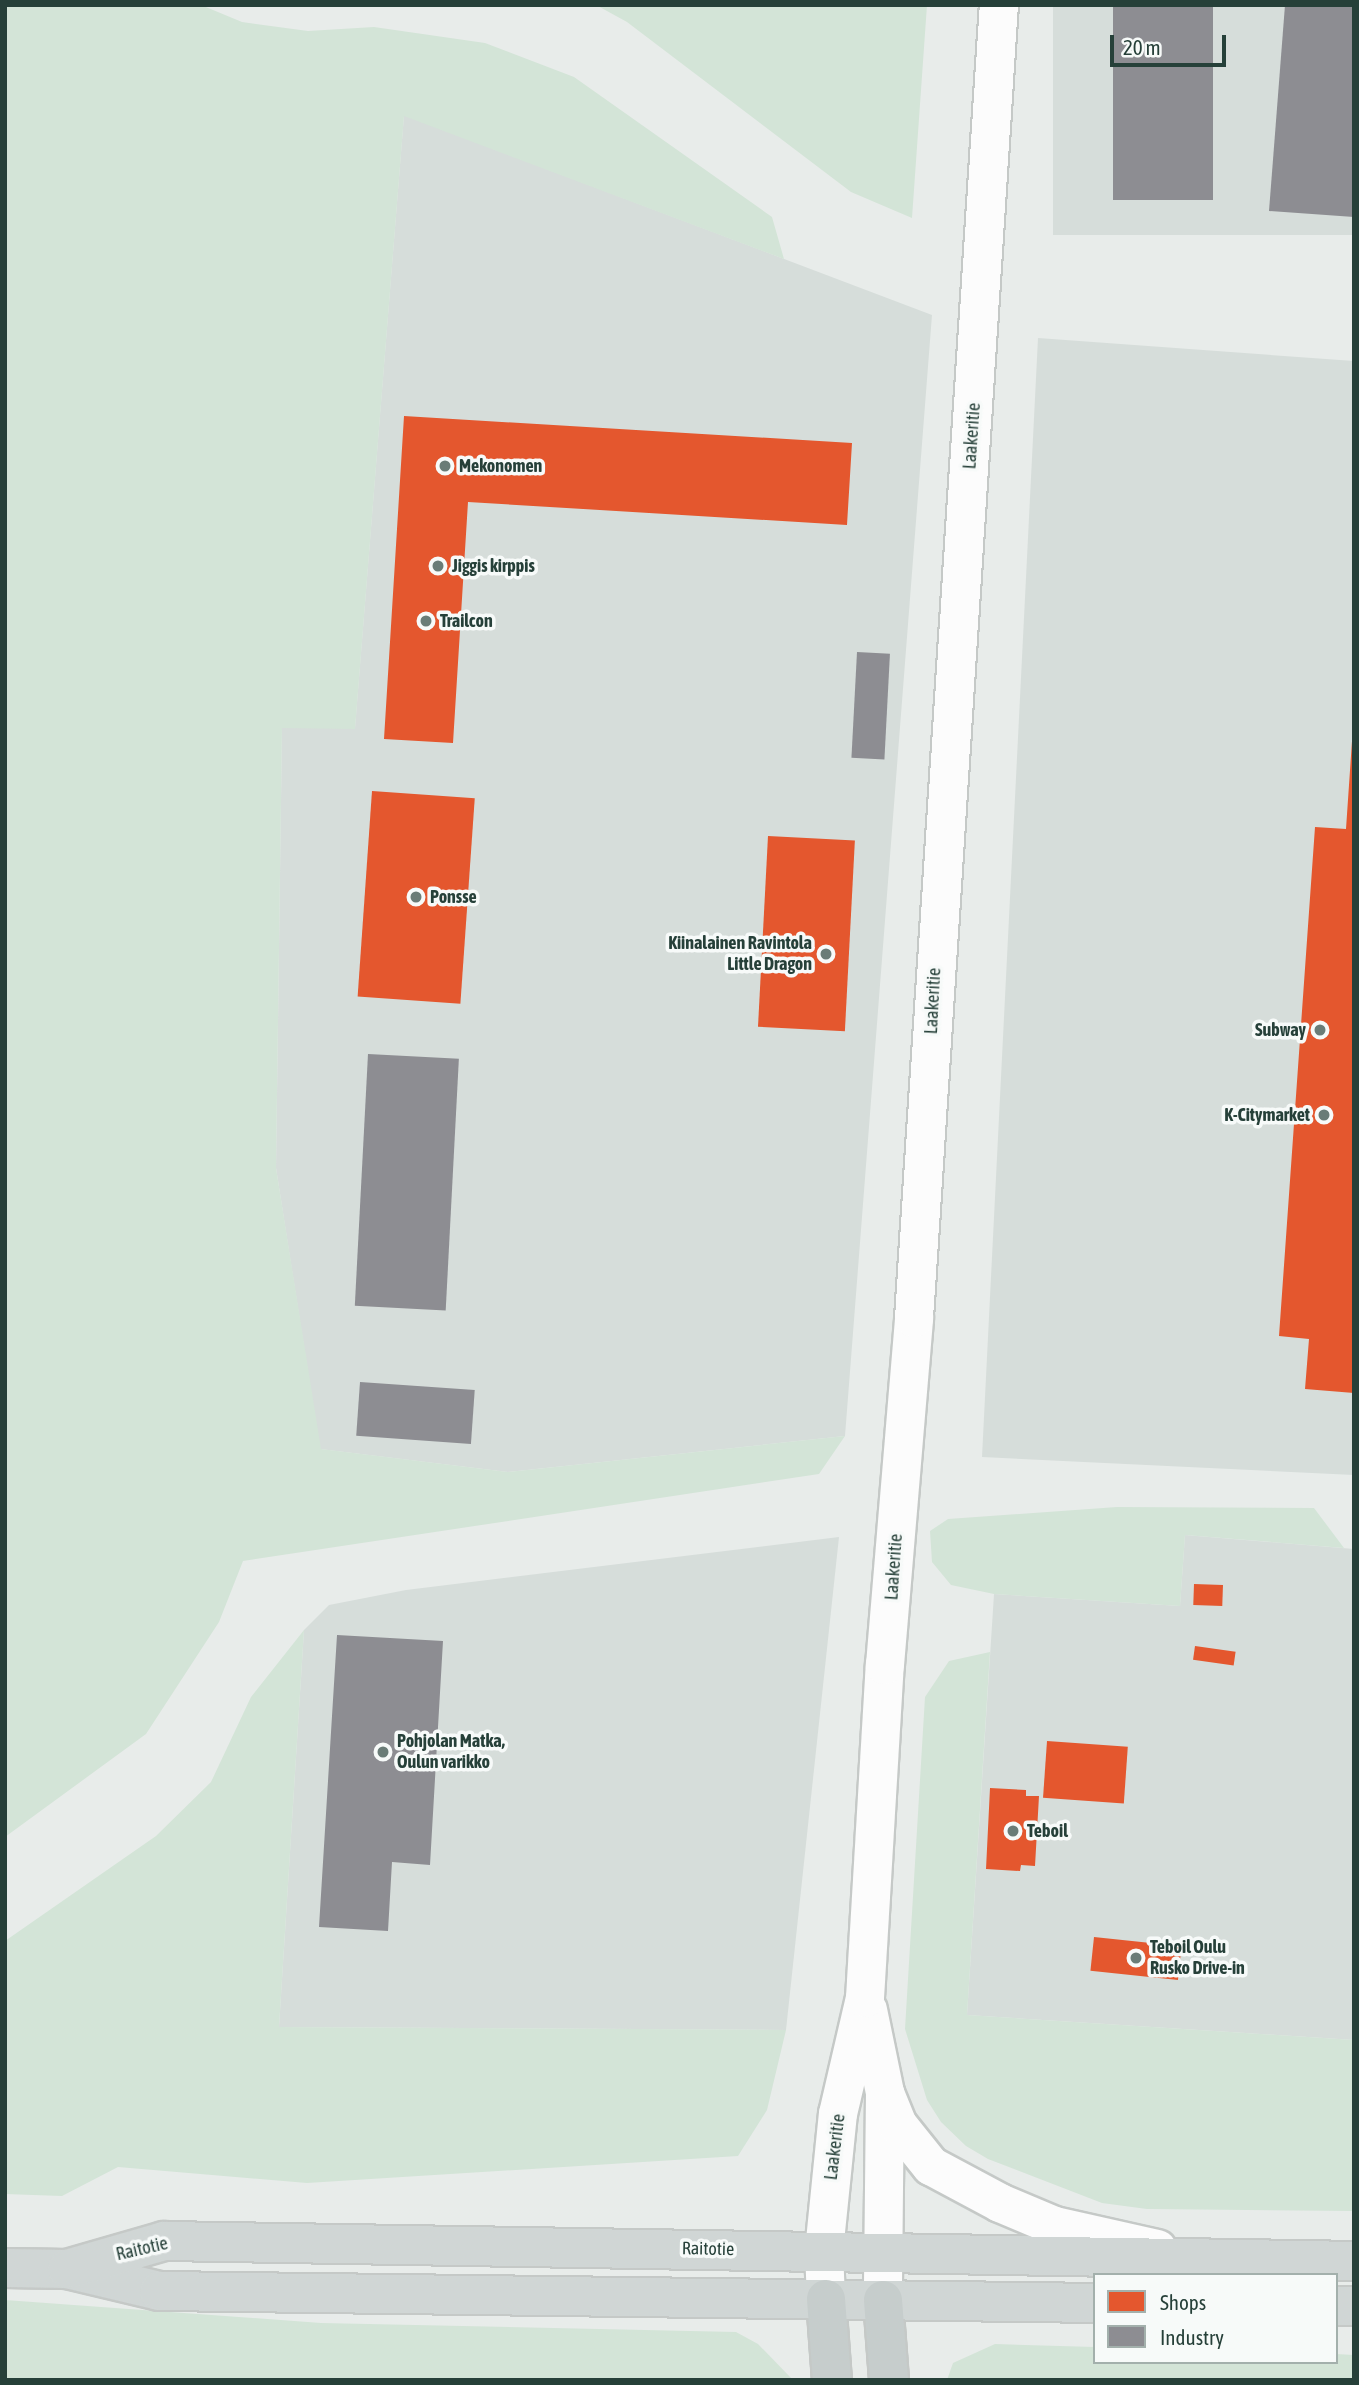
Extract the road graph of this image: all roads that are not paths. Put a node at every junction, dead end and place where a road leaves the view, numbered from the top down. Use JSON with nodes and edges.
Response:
{"nodes":[{"id":1,"x":999,"y":5,"type":"edge"},
{"id":2,"x":866,"y":1997,"type":"junction"},
{"id":3,"x":885,"y":2094,"type":"junction"},
{"id":4,"x":824,"y":2251,"type":"junction"},
{"id":5,"x":884,"y":2252,"type":"junction"},
{"id":6,"x":1186,"y":2256,"type":"junction"},
{"id":7,"x":1354,"y":2261,"type":"edge"},
{"id":8,"x":5,"y":2268,"type":"edge"},
{"id":9,"x":67,"y":2269,"type":"junction"},
{"id":10,"x":826,"y":2299,"type":"junction"},
{"id":11,"x":883,"y":2300,"type":"junction"},
{"id":12,"x":1093,"y":2303,"type":"edge"},
{"id":13,"x":832,"y":2380,"type":"edge"},
{"id":14,"x":889,"y":2380,"type":"edge"}],
"edges":[{"from":1,"to":2,"type":"street","name":"Laakeritie"},
{"from":2,"to":3,"type":"street","name":"Laakeritie"},
{"from":2,"to":4,"type":"street","name":"Laakeritie"},
{"from":3,"to":5,"type":"street","name":"Laakeritie"},
{"from":3,"to":6,"type":"street"},
{"from":4,"to":5,"type":"main road","name":"Raitotie"},
{"from":4,"to":9,"type":"main road","name":"Raitotie"},
{"from":4,"to":10,"type":"street","name":"Laakeritie"},
{"from":5,"to":6,"type":"main road","name":"Raitotie"},
{"from":5,"to":11,"type":"street","name":"Laakeritie"},
{"from":6,"to":7,"type":"main road","name":"Raitotie"},
{"from":8,"to":9,"type":"main road","name":"Raitotie"},
{"from":9,"to":10,"type":"main road","name":"Raitotie"},
{"from":10,"to":11,"type":"main road","name":"Raitotie"},
{"from":10,"to":13,"type":"highway"},
{"from":11,"to":12,"type":"main road","name":"Raitotie"},
{"from":11,"to":14,"type":"highway"}]}
